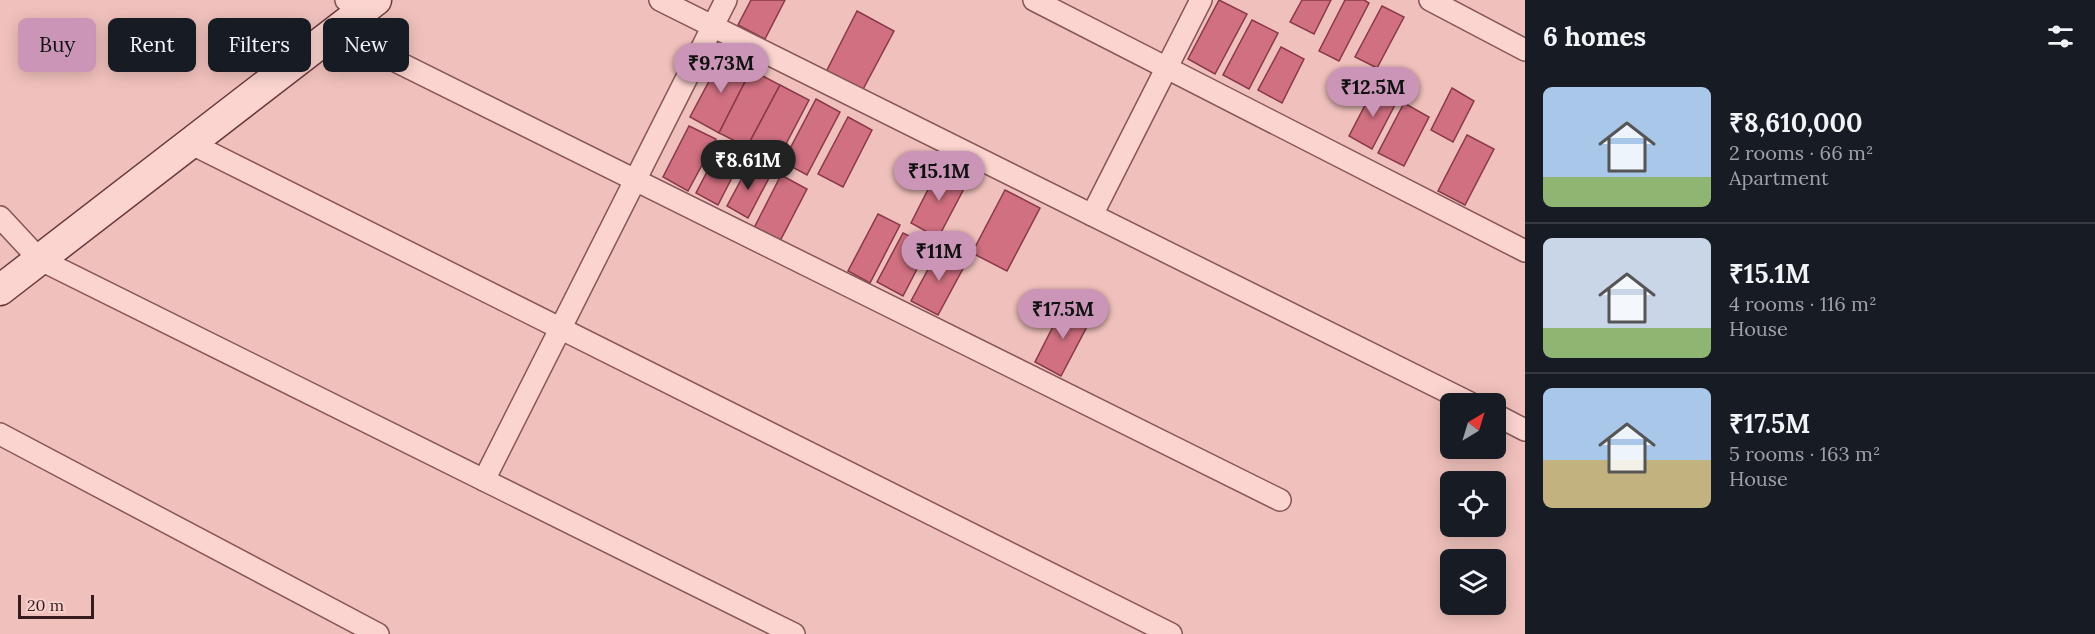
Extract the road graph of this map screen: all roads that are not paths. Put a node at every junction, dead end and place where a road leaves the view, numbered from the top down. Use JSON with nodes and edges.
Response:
{"nodes":[{"id":1,"x":660,"y":0,"type":"edge"},
{"id":2,"x":726,"y":0,"type":"edge"},
{"id":3,"x":1034,"y":0,"type":"edge"},
{"id":4,"x":1201,"y":0,"type":"edge"},
{"id":5,"x":1430,"y":0,"type":"edge"},
{"id":6,"x":361,"y":4,"type":"edge"},
{"id":7,"x":348,"y":18,"type":"edge"},
{"id":8,"x":713,"y":26,"type":"junction"},
{"id":9,"x":323,"y":40,"type":"edge"},
{"id":10,"x":1525,"y":50,"type":"edge"},
{"id":11,"x":409,"y":68,"type":"edge"},
{"id":12,"x":1167,"y":68,"type":"junction"},
{"id":13,"x":190,"y":143,"type":"junction"},
{"id":14,"x":635,"y":180,"type":"junction"},
{"id":15,"x":1092,"y":214,"type":"junction"},
{"id":16,"x":0,"y":217,"type":"edge"},
{"id":17,"x":1525,"y":250,"type":"edge"},
{"id":18,"x":39,"y":259,"type":"junction"},
{"id":19,"x":0,"y":290,"type":"edge"},
{"id":20,"x":561,"y":328,"type":"junction"},
{"id":21,"x":1450,"y":393,"type":"edge"},
{"id":22,"x":1506,"y":420,"type":"edge"},
{"id":23,"x":1525,"y":430,"type":"edge"},
{"id":24,"x":0,"y":434,"type":"edge"},
{"id":25,"x":484,"y":480,"type":"junction"},
{"id":26,"x":1280,"y":500,"type":"dead end"},
{"id":27,"x":378,"y":634,"type":"edge"},
{"id":28,"x":794,"y":634,"type":"edge"},
{"id":29,"x":1171,"y":634,"type":"edge"}],
"edges":[{"from":1,"to":8,"type":"street"},
{"from":2,"to":8,"type":"street"},
{"from":3,"to":12,"type":"street"},
{"from":4,"to":12,"type":"street"},
{"from":5,"to":10,"type":"street"},
{"from":6,"to":7,"type":"main road"},
{"from":8,"to":14,"type":"street"},
{"from":8,"to":15,"type":"street"},
{"from":9,"to":13,"type":"main road"},
{"from":11,"to":14,"type":"street"},
{"from":12,"to":15,"type":"street"},
{"from":12,"to":17,"type":"street"},
{"from":13,"to":18,"type":"main road"},
{"from":13,"to":20,"type":"street"},
{"from":14,"to":20,"type":"street"},
{"from":14,"to":26,"type":"street"},
{"from":15,"to":21,"type":"street"},
{"from":16,"to":18,"type":"street"},
{"from":18,"to":19,"type":"main road"},
{"from":18,"to":25,"type":"street"},
{"from":20,"to":25,"type":"street"},
{"from":20,"to":29,"type":"street"},
{"from":22,"to":23,"type":"street"},
{"from":24,"to":27,"type":"street"},
{"from":25,"to":28,"type":"street"}]}
